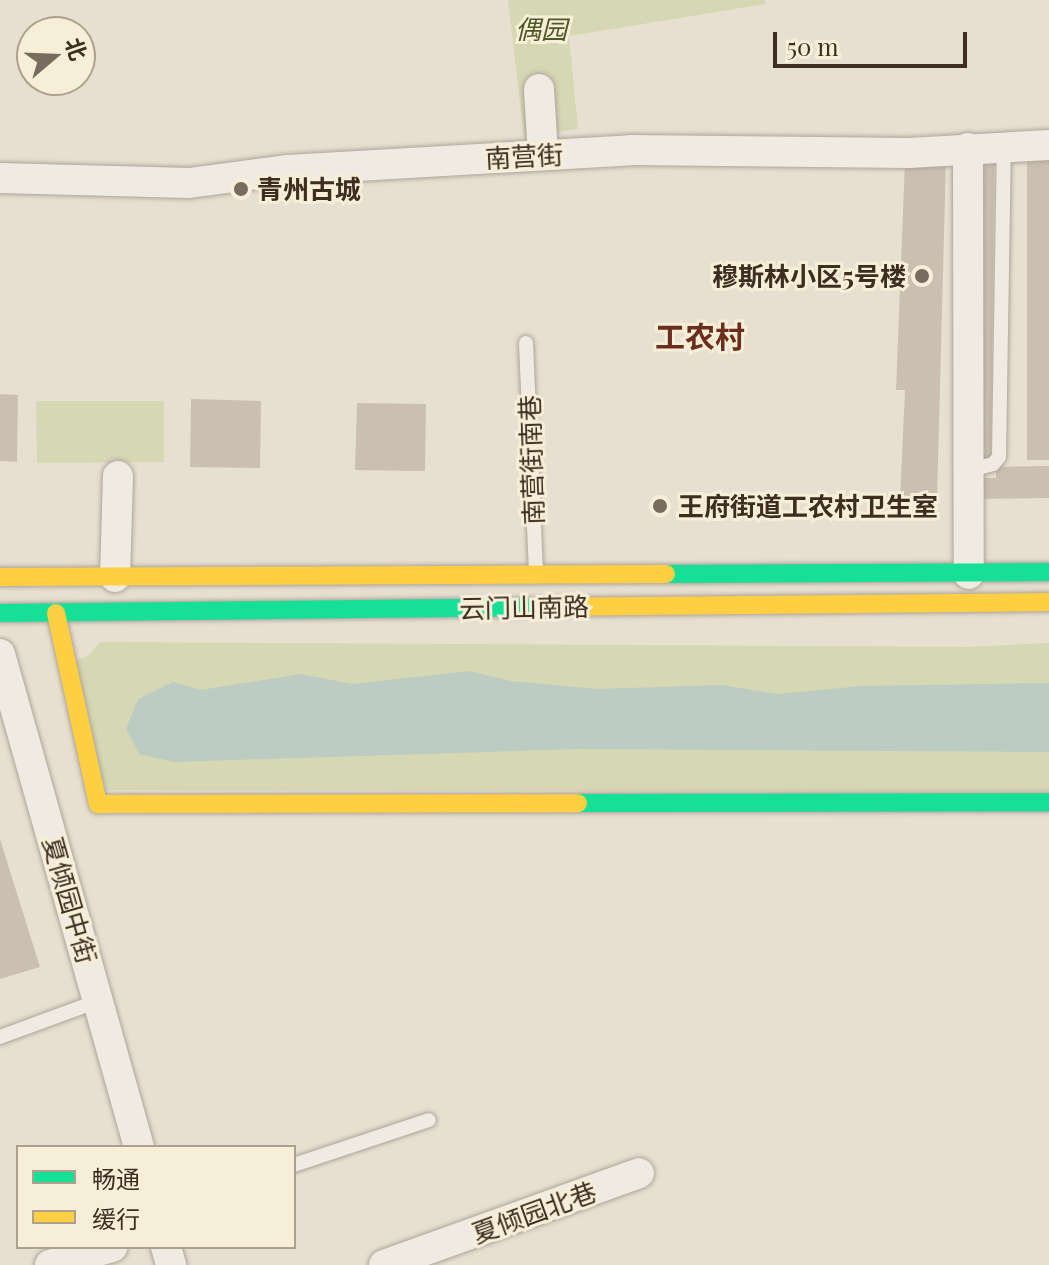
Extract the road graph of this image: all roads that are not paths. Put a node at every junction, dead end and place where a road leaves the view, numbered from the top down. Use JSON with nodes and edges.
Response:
{"nodes":[{"id":1,"x":539,"y":89,"type":"dead end"},
{"id":2,"x":1049,"y":145,"type":"edge"},
{"id":3,"x":1004,"y":146,"type":"junction"},
{"id":4,"x":968,"y":148,"type":"junction"},
{"id":5,"x":543,"y":155,"type":"junction"},
{"id":6,"x":0,"y":178,"type":"edge"},
{"id":7,"x":526,"y":343,"type":"dead end"},
{"id":8,"x":967,"y":471,"type":"junction"},
{"id":9,"x":118,"y":476,"type":"dead end"},
{"id":10,"x":1049,"y":572,"type":"edge"},
{"id":11,"x":969,"y":574,"type":"junction"},
{"id":12,"x":536,"y":576,"type":"junction"},
{"id":13,"x":0,"y":577,"type":"edge"},
{"id":14,"x":115,"y":577,"type":"junction"},
{"id":15,"x":1049,"y":602,"type":"edge"},
{"id":16,"x":0,"y":613,"type":"edge"},
{"id":17,"x":56,"y":613,"type":"junction"},
{"id":18,"x":0,"y":654,"type":"edge"},
{"id":19,"x":1049,"y":802,"type":"edge"},
{"id":20,"x":98,"y":1001,"type":"junction"},
{"id":21,"x":0,"y":1037,"type":"edge"},
{"id":22,"x":429,"y":1120,"type":"dead end"},
{"id":23,"x":138,"y":1145,"type":"edge"},
{"id":24,"x":296,"y":1164,"type":"edge"},
{"id":25,"x":639,"y":1173,"type":"dead end"},
{"id":26,"x":105,"y":1249,"type":"edge"},
{"id":27,"x":50,"y":1265,"type":"edge"},
{"id":28,"x":384,"y":1265,"type":"edge"}],
"edges":[{"from":1,"to":5,"type":"street"},
{"from":2,"to":3,"type":"street","name":"南营街"},
{"from":3,"to":4,"type":"street","name":"南营街"},
{"from":3,"to":8,"type":"lane"},
{"from":4,"to":5,"type":"street","name":"南营街"},
{"from":4,"to":8,"type":"street"},
{"from":5,"to":6,"type":"street","name":"南营街"},
{"from":7,"to":12,"type":"lane","name":"南营街南巷"},
{"from":8,"to":11,"type":"street"},
{"from":9,"to":14,"type":"street"},
{"from":10,"to":11,"type":"main road","name":"云门山南路"},
{"from":11,"to":12,"type":"main road","name":"云门山南路"},
{"from":12,"to":14,"type":"main road","name":"云门山南路"},
{"from":13,"to":14,"type":"main road","name":"云门山南路"},
{"from":15,"to":17,"type":"main road","name":"云门山南路"},
{"from":16,"to":17,"type":"main road","name":"云门山南路"},
{"from":17,"to":19,"type":"main road"},
{"from":18,"to":20,"type":"street","name":"夏倾园中街"},
{"from":20,"to":21,"type":"lane"},
{"from":20,"to":23,"type":"street","name":"夏倾园中街"},
{"from":22,"to":24,"type":"lane"},
{"from":25,"to":28,"type":"street","name":"夏倾园北巷"},
{"from":26,"to":27,"type":"street"}]}
